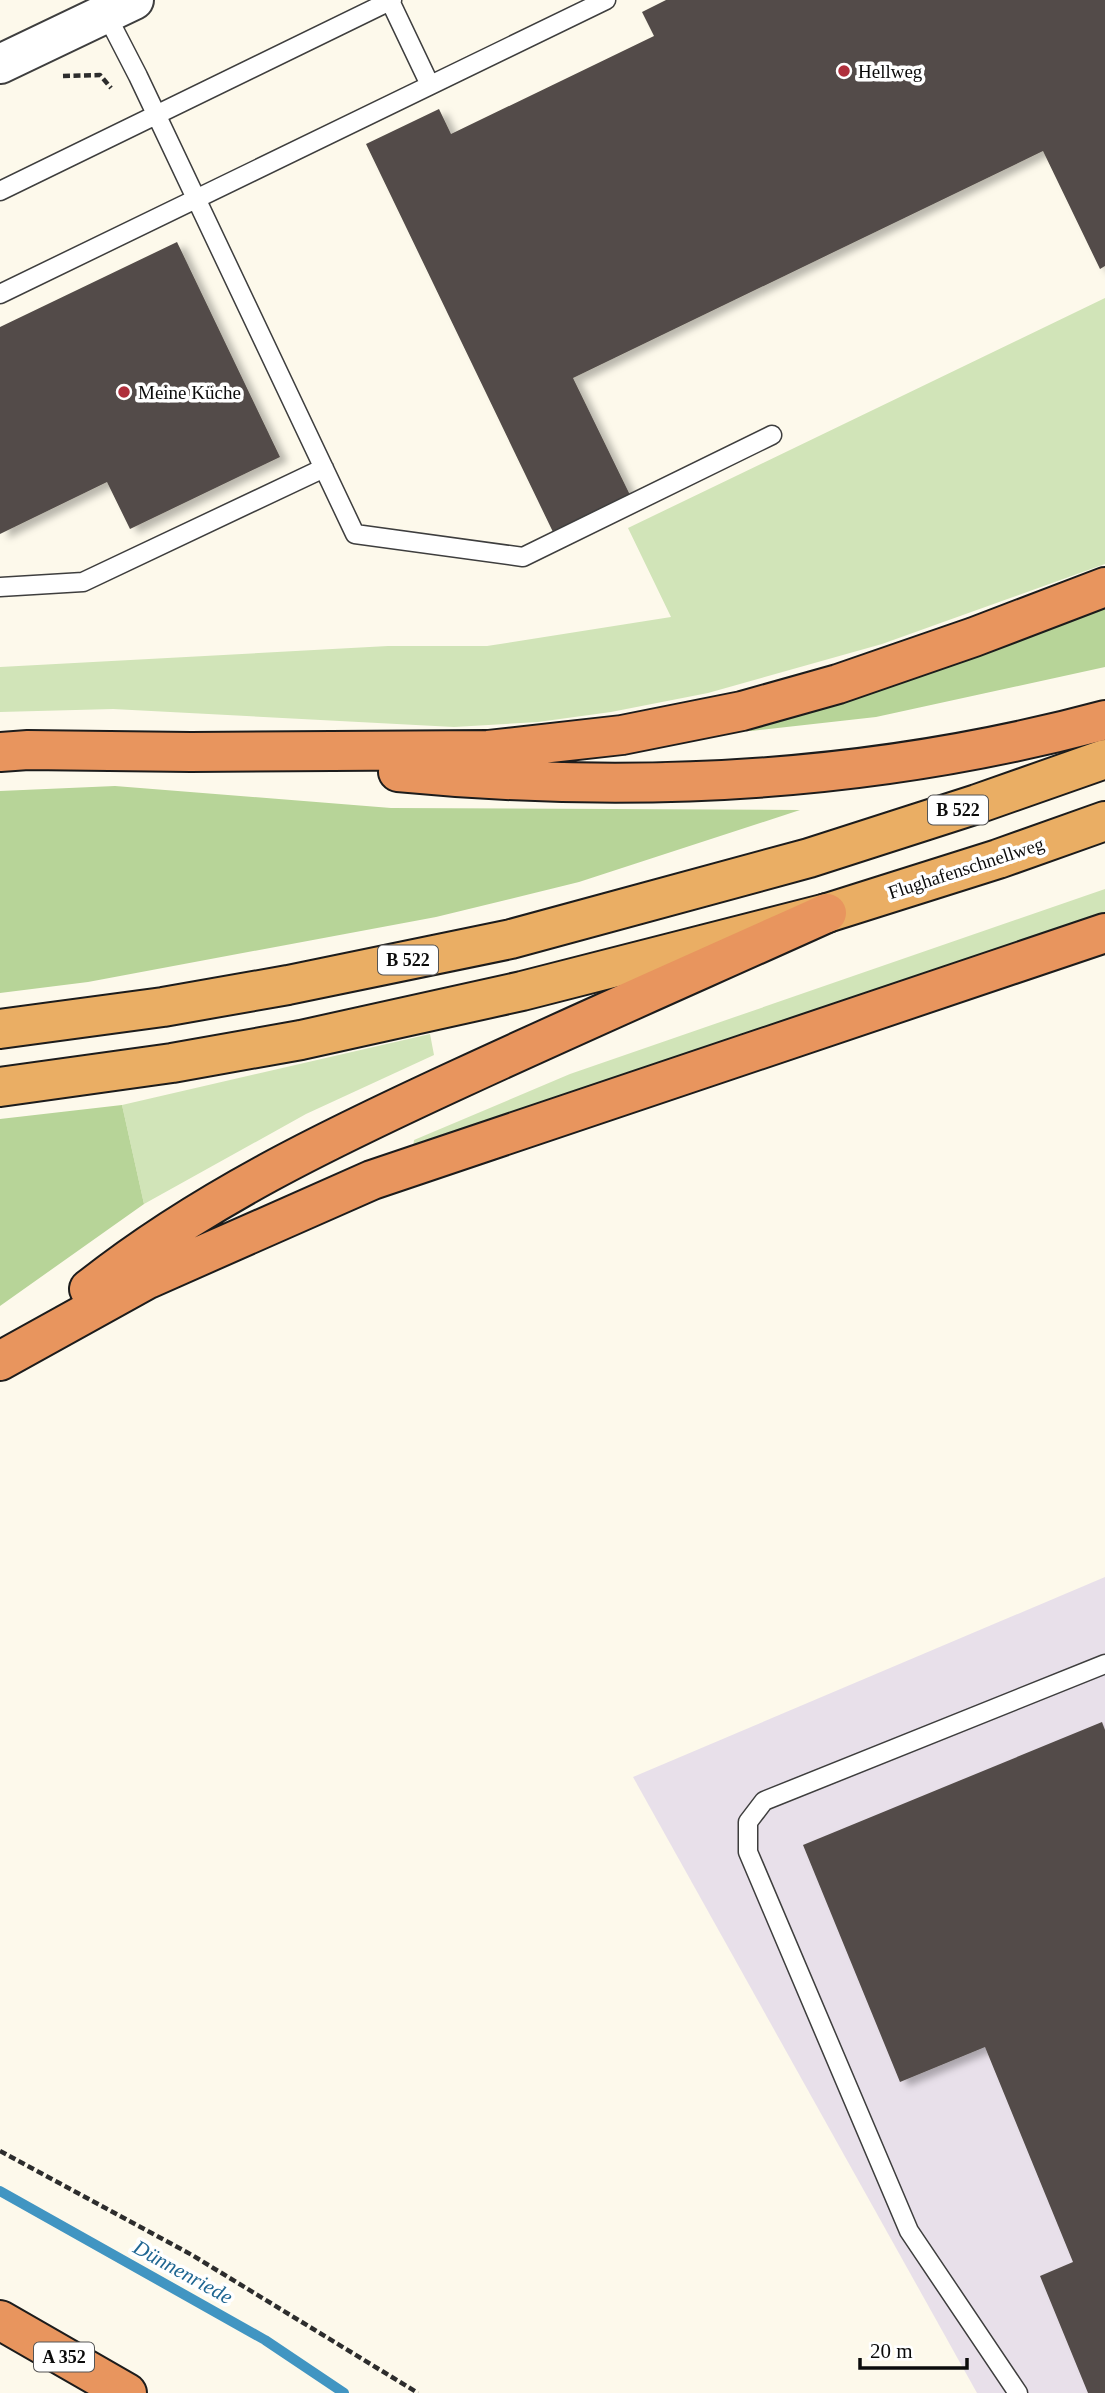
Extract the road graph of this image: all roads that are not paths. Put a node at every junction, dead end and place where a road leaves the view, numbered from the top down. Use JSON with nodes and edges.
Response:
{"nodes":[{"id":1,"x":606,"y":0,"type":"edge"},
{"id":2,"x":391,"y":1,"type":"edge"},
{"id":3,"x":120,"y":7,"type":"edge"},
{"id":4,"x":0,"y":64,"type":"edge"},
{"id":5,"x":430,"y":85,"type":"junction"},
{"id":6,"x":156,"y":115,"type":"junction"},
{"id":7,"x":0,"y":191,"type":"edge"},
{"id":8,"x":196,"y":199,"type":"junction"},
{"id":9,"x":0,"y":293,"type":"edge"},
{"id":10,"x":772,"y":435,"type":"dead end"},
{"id":11,"x":324,"y":468,"type":"junction"},
{"id":12,"x":0,"y":587,"type":"edge"},
{"id":13,"x":1105,"y":587,"type":"edge"},
{"id":14,"x":1105,"y":720,"type":"edge"},
{"id":15,"x":0,"y":752,"type":"edge"},
{"id":16,"x":191,"y":752,"type":"junction"},
{"id":17,"x":1105,"y":759,"type":"edge"},
{"id":18,"x":1105,"y":821,"type":"edge"},
{"id":19,"x":827,"y":913,"type":"junction"},
{"id":20,"x":1105,"y":933,"type":"edge"},
{"id":21,"x":0,"y":1029,"type":"edge"},
{"id":22,"x":0,"y":1087,"type":"edge"},
{"id":23,"x":0,"y":1360,"type":"edge"},
{"id":24,"x":1105,"y":1664,"type":"edge"},
{"id":25,"x":0,"y":2320,"type":"edge"},
{"id":26,"x":127,"y":2393,"type":"edge"},
{"id":27,"x":1018,"y":2393,"type":"edge"}],
"edges":[{"from":1,"to":5,"type":"lane"},
{"from":2,"to":5,"type":"lane"},
{"from":2,"to":6,"type":"lane"},
{"from":3,"to":4,"type":"street"},
{"from":3,"to":6,"type":"lane"},
{"from":5,"to":8,"type":"lane"},
{"from":6,"to":7,"type":"lane"},
{"from":6,"to":8,"type":"lane"},
{"from":8,"to":9,"type":"lane"},
{"from":8,"to":11,"type":"lane"},
{"from":10,"to":11,"type":"lane"},
{"from":11,"to":12,"type":"lane"},
{"from":13,"to":16,"type":"highway"},
{"from":14,"to":16,"type":"highway"},
{"from":15,"to":16,"type":"highway"},
{"from":17,"to":21,"type":"highway","number":"B 522"},
{"from":18,"to":19,"type":"highway","name":"Flughafenschnellweg"},
{"from":19,"to":22,"type":"highway","name":"Flughafenschnellweg"},
{"from":19,"to":23,"type":"highway"},
{"from":20,"to":23,"type":"highway"},
{"from":24,"to":27,"type":"lane"},
{"from":25,"to":26,"type":"highway","number":"A 352"}]}
